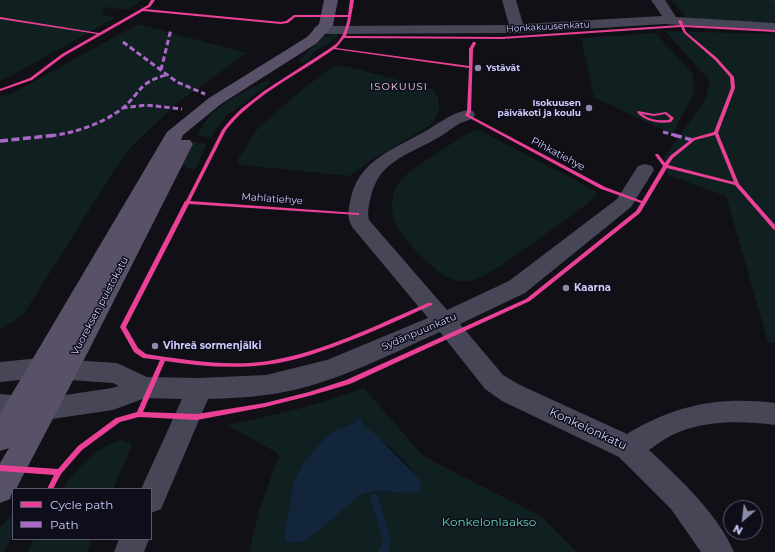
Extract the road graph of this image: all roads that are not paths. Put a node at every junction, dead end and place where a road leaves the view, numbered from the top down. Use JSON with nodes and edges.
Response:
{"nodes":[{"id":1,"x":331,"y":0,"type":"edge"},
{"id":2,"x":509,"y":0,"type":"edge"},
{"id":3,"x":658,"y":0,"type":"edge"},
{"id":4,"x":316,"y":5,"type":"dead end"},
{"id":5,"x":672,"y":21,"type":"junction"},
{"id":6,"x":775,"y":27,"type":"edge"},
{"id":7,"x":517,"y":29,"type":"junction"},
{"id":8,"x":320,"y":30,"type":"junction"},
{"id":9,"x":466,"y":115,"type":"dead end"},
{"id":10,"x":194,"y":119,"type":"junction"},
{"id":11,"x":645,"y":170,"type":"dead end"},
{"id":12,"x":444,"y":322,"type":"junction"},
{"id":13,"x":40,"y":368,"type":"junction"},
{"id":14,"x":67,"y":369,"type":"junction"},
{"id":15,"x":0,"y":372,"type":"edge"},
{"id":16,"x":144,"y":387,"type":"junction"},
{"id":17,"x":198,"y":389,"type":"junction"},
{"id":18,"x":9,"y":406,"type":"edge"},
{"id":19,"x":45,"y":409,"type":"junction"},
{"id":20,"x":775,"y":414,"type":"edge"},
{"id":21,"x":0,"y":439,"type":"edge"},
{"id":22,"x":629,"y":448,"type":"junction"},
{"id":23,"x":0,"y":490,"type":"edge"},
{"id":24,"x":152,"y":497,"type":"edge"},
{"id":25,"x":134,"y":540,"type":"edge"},
{"id":26,"x":129,"y":552,"type":"edge"},
{"id":27,"x":719,"y":552,"type":"edge"}],
"edges":[{"from":1,"to":8,"type":"main road","name":"Vuoreksen puistokatu"},
{"from":2,"to":7,"type":"street"},
{"from":3,"to":5,"type":"street"},
{"from":4,"to":8,"type":"main road"},
{"from":5,"to":6,"type":"street","name":"Honkakuusenkatu"},
{"from":5,"to":7,"type":"street","name":"Honkakuusenkatu"},
{"from":7,"to":8,"type":"street","name":"Honkakuusenkatu"},
{"from":8,"to":10,"type":"main road","name":"Vuoreksen puistokatu"},
{"from":9,"to":12,"type":"street","name":"Konkelonkatu"},
{"from":10,"to":13,"type":"main road","name":"Vuoreksen puistokatu"},
{"from":10,"to":14,"type":"main road","name":"Vuoreksen puistokatu"},
{"from":11,"to":12,"type":"street","name":"Sydänpuunkatu"},
{"from":12,"to":17,"type":"street","name":"Sydänpuunkatu"},
{"from":12,"to":22,"type":"street","name":"Konkelonkatu"},
{"from":13,"to":14,"type":"street","name":"Sydänpuunkatu"},
{"from":13,"to":15,"type":"street","name":"Sydänpuunkatu"},
{"from":13,"to":18,"type":"main road","name":"Vuoreksen puistokatu"},
{"from":14,"to":16,"type":"street","name":"Sydänpuunkatu"},
{"from":14,"to":19,"type":"main road","name":"Vuoreksen puistokatu"},
{"from":16,"to":17,"type":"street","name":"Sydänpuunkatu"},
{"from":16,"to":19,"type":"street","name":"Sydänpuunkatu"},
{"from":17,"to":24,"type":"street"},
{"from":18,"to":19,"type":"street","name":"Sydänpuunkatu"},
{"from":18,"to":21,"type":"main road","name":"Vuoreksen puistokatu"},
{"from":19,"to":23,"type":"main road","name":"Vuoreksen puistokatu"},
{"from":20,"to":22,"type":"street"},
{"from":22,"to":27,"type":"street","name":"Konkelonkatu"},
{"from":25,"to":26,"type":"street"}]}
